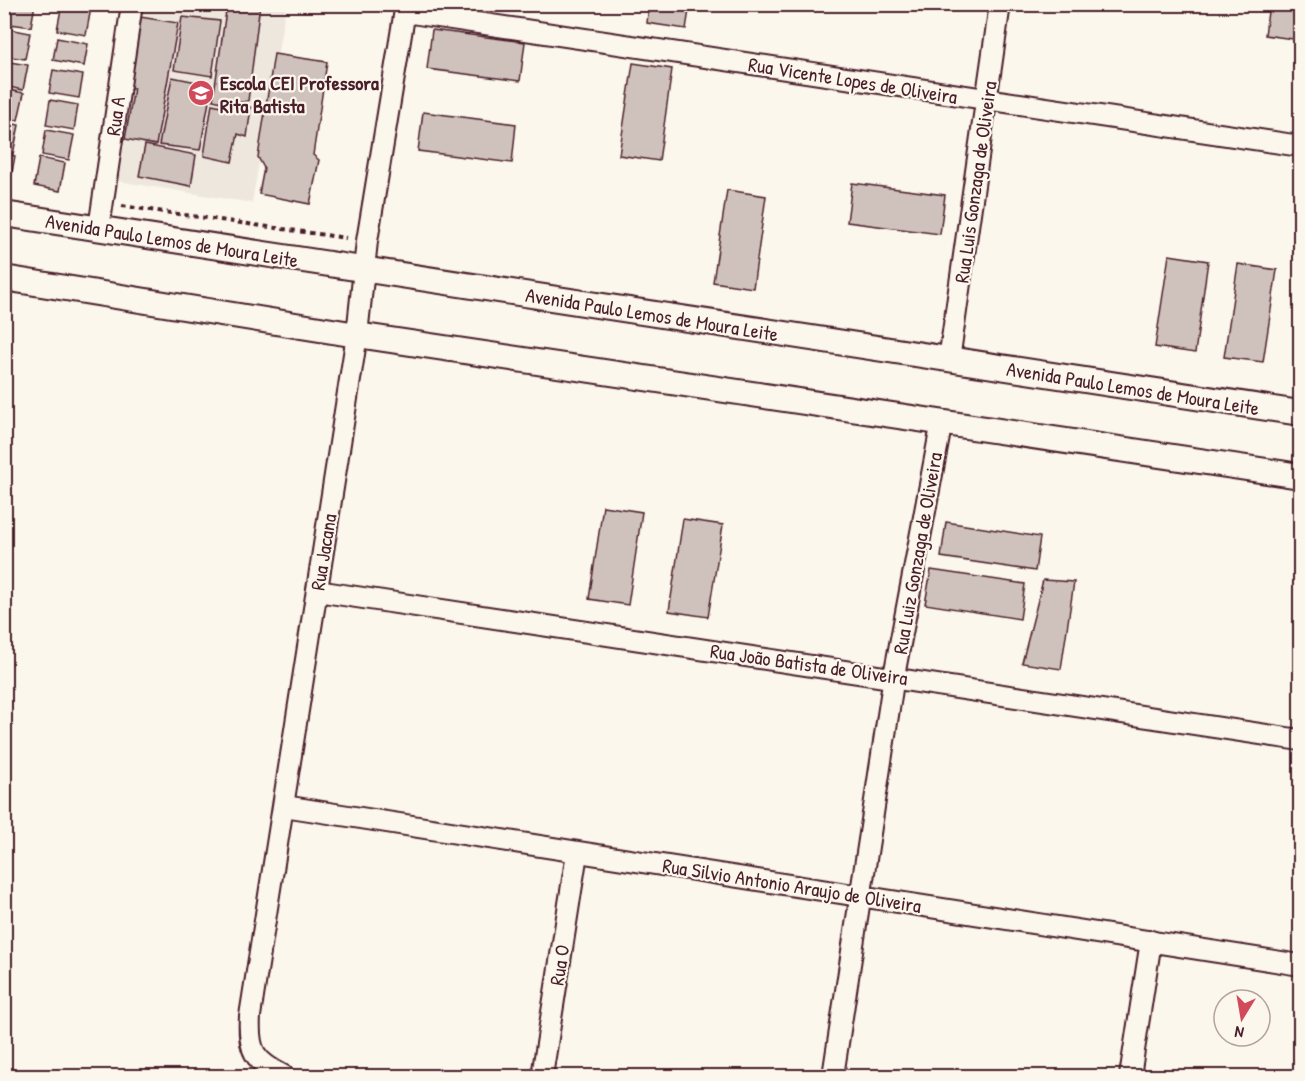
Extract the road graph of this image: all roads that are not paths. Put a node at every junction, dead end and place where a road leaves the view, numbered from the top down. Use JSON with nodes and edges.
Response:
{"nodes":[{"id":1,"x":132,"y":4,"type":"edge"},
{"id":2,"x":1000,"y":4,"type":"edge"},
{"id":3,"x":406,"y":8,"type":"edge"},
{"id":4,"x":987,"y":101,"type":"junction"},
{"id":5,"x":1300,"y":146,"type":"edge"},
{"id":6,"x":4,"y":214,"type":"edge"},
{"id":7,"x":99,"y":228,"type":"junction"},
{"id":8,"x":364,"y":269,"type":"junction"},
{"id":9,"x":4,"y":278,"type":"edge"},
{"id":10,"x":357,"y":335,"type":"junction"},
{"id":11,"x":949,"y":360,"type":"junction"},
{"id":12,"x":1300,"y":413,"type":"edge"},
{"id":13,"x":942,"y":421,"type":"junction"},
{"id":14,"x":1300,"y":476,"type":"edge"},
{"id":15,"x":317,"y":591,"type":"junction"},
{"id":16,"x":894,"y":676,"type":"junction"},
{"id":17,"x":1300,"y":740,"type":"edge"},
{"id":18,"x":284,"y":806,"type":"junction"},
{"id":19,"x":577,"y":853,"type":"junction"},
{"id":20,"x":862,"y":895,"type":"junction"},
{"id":21,"x":1151,"y":941,"type":"junction"},
{"id":22,"x":1300,"y":965,"type":"edge"},
{"id":23,"x":284,"y":1077,"type":"edge"},
{"id":24,"x":542,"y":1077,"type":"edge"},
{"id":25,"x":833,"y":1077,"type":"edge"},
{"id":26,"x":1130,"y":1077,"type":"edge"}],
"edges":[{"from":1,"to":7,"type":"street","name":"Rua A"},
{"from":2,"to":4,"type":"street","name":"Rua Luis Gonzaga de Oliveira"},
{"from":3,"to":4,"type":"street","name":"Rua Vicente Lopes de Oliveira"},
{"from":3,"to":8,"type":"street","name":"Rua Jacana"},
{"from":4,"to":5,"type":"street","name":"Rua Vicente Lopes de Oliveira"},
{"from":4,"to":11,"type":"street","name":"Rua Luis Gonzaga de Oliveira"},
{"from":6,"to":7,"type":"street","name":"Avenida Paulo Lemos de Moura Leite"},
{"from":7,"to":8,"type":"street","name":"Avenida Paulo Lemos de Moura Leite"},
{"from":8,"to":10,"type":"street","name":"Rua Jacana"},
{"from":8,"to":11,"type":"street","name":"Avenida Paulo Lemos de Moura Leite"},
{"from":9,"to":10,"type":"street"},
{"from":10,"to":13,"type":"street"},
{"from":10,"to":15,"type":"street","name":"Rua Jacana"},
{"from":11,"to":12,"type":"street","name":"Avenida Paulo Lemos de Moura Leite"},
{"from":13,"to":14,"type":"street"},
{"from":13,"to":16,"type":"street","name":"Rua Luiz Gonzaga de Oliveira"},
{"from":15,"to":16,"type":"street","name":"Rua João Batista de Oliveira"},
{"from":15,"to":18,"type":"street","name":"Rua Jacana"},
{"from":16,"to":17,"type":"street","name":"Rua João Batista de Oliveira"},
{"from":16,"to":20,"type":"street","name":"Rua Luiz Gonzaga de Oliveira"},
{"from":18,"to":19,"type":"street","name":"Rua Silvio Antonio Araujo de Oliveira"},
{"from":18,"to":23,"type":"street","name":"Rua Jacana"},
{"from":19,"to":20,"type":"street","name":"Rua Silvio Antonio Araujo de Oliveira"},
{"from":19,"to":24,"type":"street","name":"Rua O"},
{"from":20,"to":21,"type":"street","name":"Rua Silvio Antonio Araujo de Oliveira"},
{"from":20,"to":25,"type":"street","name":"Rua Luiz Gonzaga de Oliveira"},
{"from":21,"to":22,"type":"street","name":"Rua Silvio Antonio Araujo de Oliveira"},
{"from":21,"to":26,"type":"street"}]}
